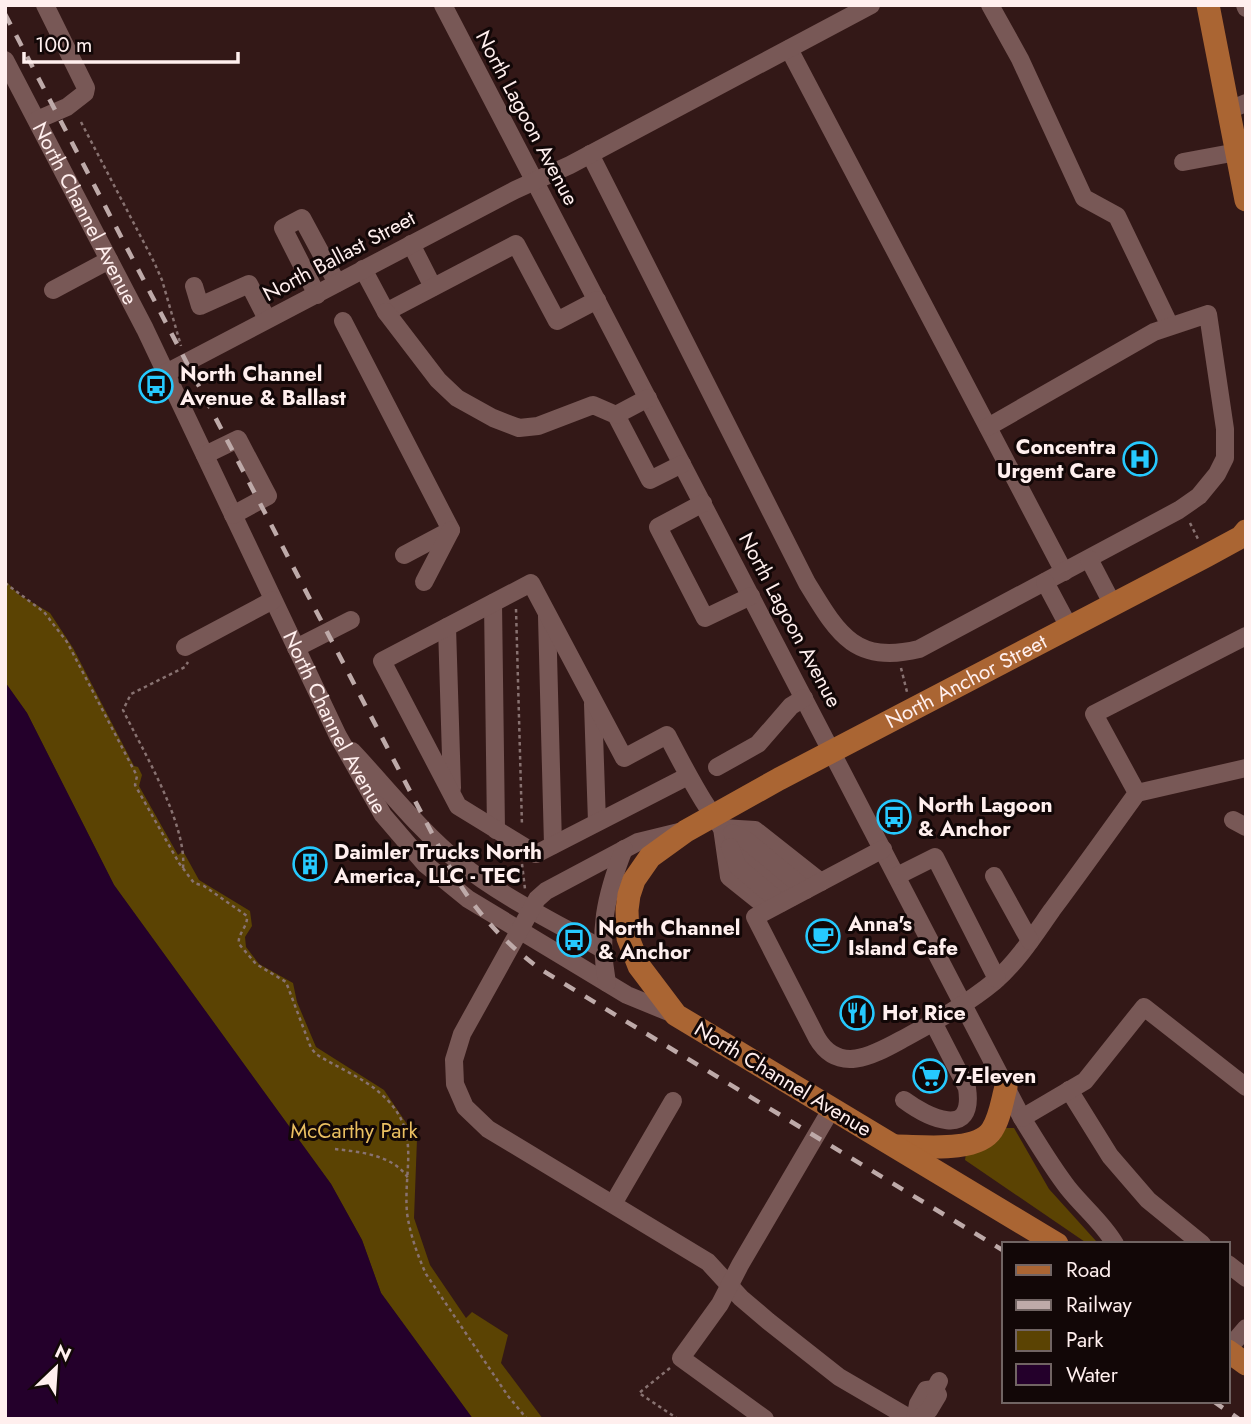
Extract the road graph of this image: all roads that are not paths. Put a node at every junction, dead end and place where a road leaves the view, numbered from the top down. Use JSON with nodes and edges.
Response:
{"nodes":[{"id":1,"x":45,"y":5,"type":"edge"},
{"id":2,"x":443,"y":5,"type":"edge"},
{"id":3,"x":871,"y":5,"type":"edge"},
{"id":4,"x":990,"y":5,"type":"edge"},
{"id":5,"x":1208,"y":5,"type":"edge"},
{"id":6,"x":789,"y":48,"type":"junction"},
{"id":7,"x":6,"y":63,"type":"edge"},
{"id":8,"x":22,"y":91,"type":"junction"},
{"id":9,"x":5,"y":101,"type":"edge"},
{"id":10,"x":1237,"y":107,"type":"edge"},
{"id":11,"x":37,"y":120,"type":"junction"},
{"id":12,"x":590,"y":154,"type":"junction"},
{"id":13,"x":1183,"y":162,"type":"dead end"},
{"id":14,"x":1241,"y":167,"type":"edge"},
{"id":15,"x":535,"y":181,"type":"junction"},
{"id":16,"x":1246,"y":200,"type":"edge"},
{"id":17,"x":411,"y":244,"type":"junction"},
{"id":18,"x":109,"y":260,"type":"junction"},
{"id":19,"x":363,"y":269,"type":"junction"},
{"id":20,"x":337,"y":283,"type":"junction"},
{"id":21,"x":194,"y":286,"type":"dead end"},
{"id":22,"x":433,"y":287,"type":"junction"},
{"id":23,"x":53,"y":290,"type":"dead end"},
{"id":24,"x":317,"y":295,"type":"junction"},
{"id":25,"x":597,"y":300,"type":"junction"},
{"id":26,"x":386,"y":313,"type":"junction"},
{"id":27,"x":267,"y":319,"type":"junction"},
{"id":28,"x":342,"y":321,"type":"dead end"},
{"id":29,"x":1170,"y":326,"type":"junction"},
{"id":30,"x":166,"y":373,"type":"junction"},
{"id":31,"x":648,"y":398,"type":"junction"},
{"id":32,"x":616,"y":415,"type":"junction"},
{"id":33,"x":988,"y":427,"type":"junction"},
{"id":34,"x":205,"y":455,"type":"junction"},
{"id":35,"x":682,"y":464,"type":"junction"},
{"id":36,"x":703,"y":503,"type":"junction"},
{"id":37,"x":233,"y":514,"type":"junction"},
{"id":38,"x":451,"y":530,"type":"junction"},
{"id":39,"x":1244,"y":535,"type":"edge"},
{"id":40,"x":404,"y":555,"type":"dead end"},
{"id":41,"x":1089,"y":559,"type":"junction"},
{"id":42,"x":1064,"y":572,"type":"junction"},
{"id":43,"x":424,"y":582,"type":"dead end"},
{"id":44,"x":1045,"y":582,"type":"junction"},
{"id":45,"x":751,"y":596,"type":"junction"},
{"id":46,"x":273,"y":600,"type":"junction"},
{"id":47,"x":493,"y":603,"type":"junction"},
{"id":48,"x":1113,"y":605,"type":"junction"},
{"id":49,"x":547,"y":612,"type":"junction"},
{"id":50,"x":351,"y":620,"type":"dead end"},
{"id":51,"x":447,"y":627,"type":"junction"},
{"id":52,"x":1069,"y":627,"type":"junction"},
{"id":53,"x":1246,"y":636,"type":"edge"},
{"id":54,"x":185,"y":647,"type":"dead end"},
{"id":55,"x":296,"y":648,"type":"junction"},
{"id":56,"x":804,"y":698,"type":"junction"},
{"id":57,"x":593,"y":701,"type":"junction"},
{"id":58,"x":338,"y":736,"type":"junction"},
{"id":59,"x":832,"y":751,"type":"junction"},
{"id":60,"x":717,"y":767,"type":"dead end"},
{"id":61,"x":1246,"y":768,"type":"edge"},
{"id":62,"x":688,"y":776,"type":"junction"},
{"id":63,"x":1137,"y":793,"type":"junction"},
{"id":64,"x":452,"y":794,"type":"junction"},
{"id":65,"x":597,"y":822,"type":"junction"},
{"id":66,"x":718,"y":822,"type":"junction"},
{"id":67,"x":496,"y":830,"type":"junction"},
{"id":68,"x":686,"y":831,"type":"junction"},
{"id":69,"x":553,"y":845,"type":"junction"},
{"id":70,"x":624,"y":849,"type":"junction"},
{"id":71,"x":883,"y":849,"type":"junction"},
{"id":72,"x":897,"y":876,"type":"junction"},
{"id":73,"x":994,"y":876,"type":"dead end"},
{"id":74,"x":794,"y":896,"type":"junction"},
{"id":75,"x":529,"y":900,"type":"junction"},
{"id":76,"x":519,"y":930,"type":"junction"},
{"id":77,"x":1030,"y":941,"type":"junction"},
{"id":78,"x":602,"y":949,"type":"junction"},
{"id":79,"x":997,"y":979,"type":"junction"},
{"id":80,"x":607,"y":983,"type":"junction"},
{"id":81,"x":964,"y":1005,"type":"junction"},
{"id":82,"x":676,"y":1015,"type":"junction"},
{"id":83,"x":933,"y":1022,"type":"junction"},
{"id":84,"x":1006,"y":1087,"type":"junction"},
{"id":85,"x":1246,"y":1087,"type":"edge"},
{"id":86,"x":1069,"y":1090,"type":"junction"},
{"id":87,"x":904,"y":1100,"type":"dead end"},
{"id":88,"x":673,"y":1101,"type":"dead end"},
{"id":89,"x":832,"y":1108,"type":"junction"},
{"id":90,"x":1023,"y":1118,"type":"junction"},
{"id":91,"x":897,"y":1146,"type":"junction"},
{"id":92,"x":613,"y":1204,"type":"junction"},
{"id":93,"x":1055,"y":1242,"type":"edge"},
{"id":94,"x":1114,"y":1242,"type":"edge"},
{"id":95,"x":1200,"y":1242,"type":"edge"},
{"id":96,"x":1230,"y":1266,"type":"edge"},
{"id":97,"x":1246,"y":1278,"type":"edge"},
{"id":98,"x":730,"y":1286,"type":"junction"},
{"id":99,"x":1246,"y":1328,"type":"edge"},
{"id":100,"x":1230,"y":1348,"type":"edge"},
{"id":101,"x":1230,"y":1352,"type":"edge"},
{"id":102,"x":1246,"y":1364,"type":"edge"},
{"id":103,"x":937,"y":1385,"type":"dead end"},
{"id":104,"x":765,"y":1419,"type":"edge"},
{"id":105,"x":915,"y":1419,"type":"edge"}],
"edges":[{"from":1,"to":11,"type":"street"},
{"from":2,"to":15,"type":"street","name":"North Lagoon Avenue"},
{"from":3,"to":6,"type":"street","name":"North Ballast Street"},
{"from":4,"to":29,"type":"street"},
{"from":5,"to":10,"type":"main road"},
{"from":6,"to":12,"type":"street","name":"North Ballast Street"},
{"from":6,"to":33,"type":"street"},
{"from":7,"to":8,"type":"street","name":"North Channel Avenue"},
{"from":8,"to":9,"type":"street"},
{"from":8,"to":11,"type":"street","name":"North Channel Avenue"},
{"from":10,"to":14,"type":"main road"},
{"from":11,"to":18,"type":"street","name":"North Channel Avenue"},
{"from":12,"to":15,"type":"street","name":"North Ballast Street"},
{"from":12,"to":44,"type":"street"},
{"from":13,"to":14,"type":"street"},
{"from":14,"to":16,"type":"main road"},
{"from":15,"to":17,"type":"street","name":"North Ballast Street"},
{"from":15,"to":25,"type":"street","name":"North Lagoon Avenue"},
{"from":17,"to":19,"type":"street","name":"North Ballast Street"},
{"from":17,"to":22,"type":"street"},
{"from":18,"to":23,"type":"street"},
{"from":18,"to":30,"type":"street","name":"North Channel Avenue"},
{"from":19,"to":20,"type":"street","name":"North Ballast Street"},
{"from":19,"to":26,"type":"street"},
{"from":20,"to":24,"type":"street","name":"North Ballast Street"},
{"from":20,"to":24,"type":"street"},
{"from":21,"to":27,"type":"street"},
{"from":22,"to":25,"type":"street"},
{"from":22,"to":26,"type":"street"},
{"from":24,"to":27,"type":"street","name":"North Ballast Street"},
{"from":25,"to":31,"type":"street","name":"North Lagoon Avenue"},
{"from":26,"to":32,"type":"street"},
{"from":27,"to":30,"type":"street","name":"North Ballast Street"},
{"from":28,"to":38,"type":"street"},
{"from":29,"to":33,"type":"street"},
{"from":29,"to":41,"type":"street"},
{"from":30,"to":34,"type":"street","name":"North Channel Avenue"},
{"from":31,"to":32,"type":"street"},
{"from":31,"to":35,"type":"street","name":"North Lagoon Avenue"},
{"from":32,"to":35,"type":"street"},
{"from":33,"to":42,"type":"street"},
{"from":34,"to":37,"type":"street","name":"North Channel Avenue"},
{"from":34,"to":37,"type":"street"},
{"from":35,"to":36,"type":"street","name":"North Lagoon Avenue"},
{"from":36,"to":45,"type":"street","name":"North Lagoon Avenue"},
{"from":36,"to":45,"type":"street"},
{"from":37,"to":46,"type":"street","name":"North Channel Avenue"},
{"from":38,"to":40,"type":"street"},
{"from":38,"to":43,"type":"street"},
{"from":39,"to":48,"type":"main road","name":"North Anchor Street"},
{"from":41,"to":42,"type":"street"},
{"from":41,"to":48,"type":"street"},
{"from":42,"to":44,"type":"street"},
{"from":44,"to":52,"type":"street"},
{"from":45,"to":56,"type":"street","name":"North Lagoon Avenue"},
{"from":46,"to":54,"type":"street"},
{"from":46,"to":55,"type":"street","name":"North Channel Avenue"},
{"from":47,"to":49,"type":"street"},
{"from":47,"to":51,"type":"street"},
{"from":47,"to":67,"type":"street"},
{"from":48,"to":52,"type":"main road","name":"North Anchor Street"},
{"from":49,"to":57,"type":"street"},
{"from":49,"to":69,"type":"street"},
{"from":50,"to":55,"type":"street"},
{"from":51,"to":64,"type":"street"},
{"from":51,"to":64,"type":"street"},
{"from":52,"to":59,"type":"main road","name":"North Anchor Street"},
{"from":53,"to":63,"type":"street"},
{"from":55,"to":58,"type":"street","name":"North Channel Avenue"},
{"from":56,"to":59,"type":"street","name":"North Lagoon Avenue"},
{"from":56,"to":60,"type":"street"},
{"from":57,"to":62,"type":"street"},
{"from":57,"to":65,"type":"street"},
{"from":58,"to":75,"type":"street"},
{"from":58,"to":76,"type":"street","name":"North Channel Avenue"},
{"from":59,"to":66,"type":"main road","name":"North Anchor Street"},
{"from":59,"to":71,"type":"street","name":"North Lagoon Avenue"},
{"from":61,"to":63,"type":"street"},
{"from":62,"to":65,"type":"street"},
{"from":62,"to":66,"type":"street"},
{"from":63,"to":77,"type":"street"},
{"from":64,"to":67,"type":"street"},
{"from":65,"to":69,"type":"street"},
{"from":66,"to":68,"type":"main road","name":"North Anchor Street"},
{"from":66,"to":74,"type":"street"},
{"from":66,"to":74,"type":"street"},
{"from":66,"to":74,"type":"street"},
{"from":67,"to":69,"type":"street"},
{"from":68,"to":70,"type":"street","name":"North Anchor Street"},
{"from":68,"to":82,"type":"main road","name":"North Anchor Street"},
{"from":70,"to":75,"type":"street","name":"North Anchor Street"},
{"from":70,"to":78,"type":"street"},
{"from":71,"to":72,"type":"street","name":"North Lagoon Avenue"},
{"from":71,"to":74,"type":"street"},
{"from":72,"to":79,"type":"street"},
{"from":72,"to":81,"type":"street","name":"North Lagoon Avenue"},
{"from":73,"to":77,"type":"street"},
{"from":74,"to":83,"type":"street"},
{"from":75,"to":76,"type":"street","name":"North Anchor Street"},
{"from":75,"to":78,"type":"street"},
{"from":76,"to":80,"type":"street","name":"North Channel Avenue"},
{"from":76,"to":92,"type":"street","name":"North Anchor Street"},
{"from":77,"to":79,"type":"street"},
{"from":78,"to":80,"type":"street"},
{"from":79,"to":81,"type":"street"},
{"from":80,"to":82,"type":"street","name":"North Channel Avenue"},
{"from":81,"to":83,"type":"street"},
{"from":81,"to":84,"type":"street","name":"North Lagoon Avenue"},
{"from":82,"to":89,"type":"main road","name":"North Channel Avenue"},
{"from":83,"to":87,"type":"street"},
{"from":84,"to":90,"type":"street","name":"North Lagoon Avenue"},
{"from":84,"to":91,"type":"main road"},
{"from":85,"to":86,"type":"street"},
{"from":86,"to":90,"type":"street"},
{"from":86,"to":95,"type":"street"},
{"from":88,"to":92,"type":"street"},
{"from":89,"to":91,"type":"main road","name":"North Channel Avenue"},
{"from":89,"to":98,"type":"street"},
{"from":90,"to":94,"type":"street","name":"North Lagoon Avenue"},
{"from":91,"to":93,"type":"main road","name":"North Channel Avenue"},
{"from":92,"to":98,"type":"street","name":"North Anchor Street"},
{"from":96,"to":97,"type":"street"},
{"from":98,"to":104,"type":"street"},
{"from":98,"to":105,"type":"street","name":"North Anchor Street"},
{"from":99,"to":100,"type":"street"},
{"from":101,"to":102,"type":"main road"},
{"from":103,"to":105,"type":"street"}]}
